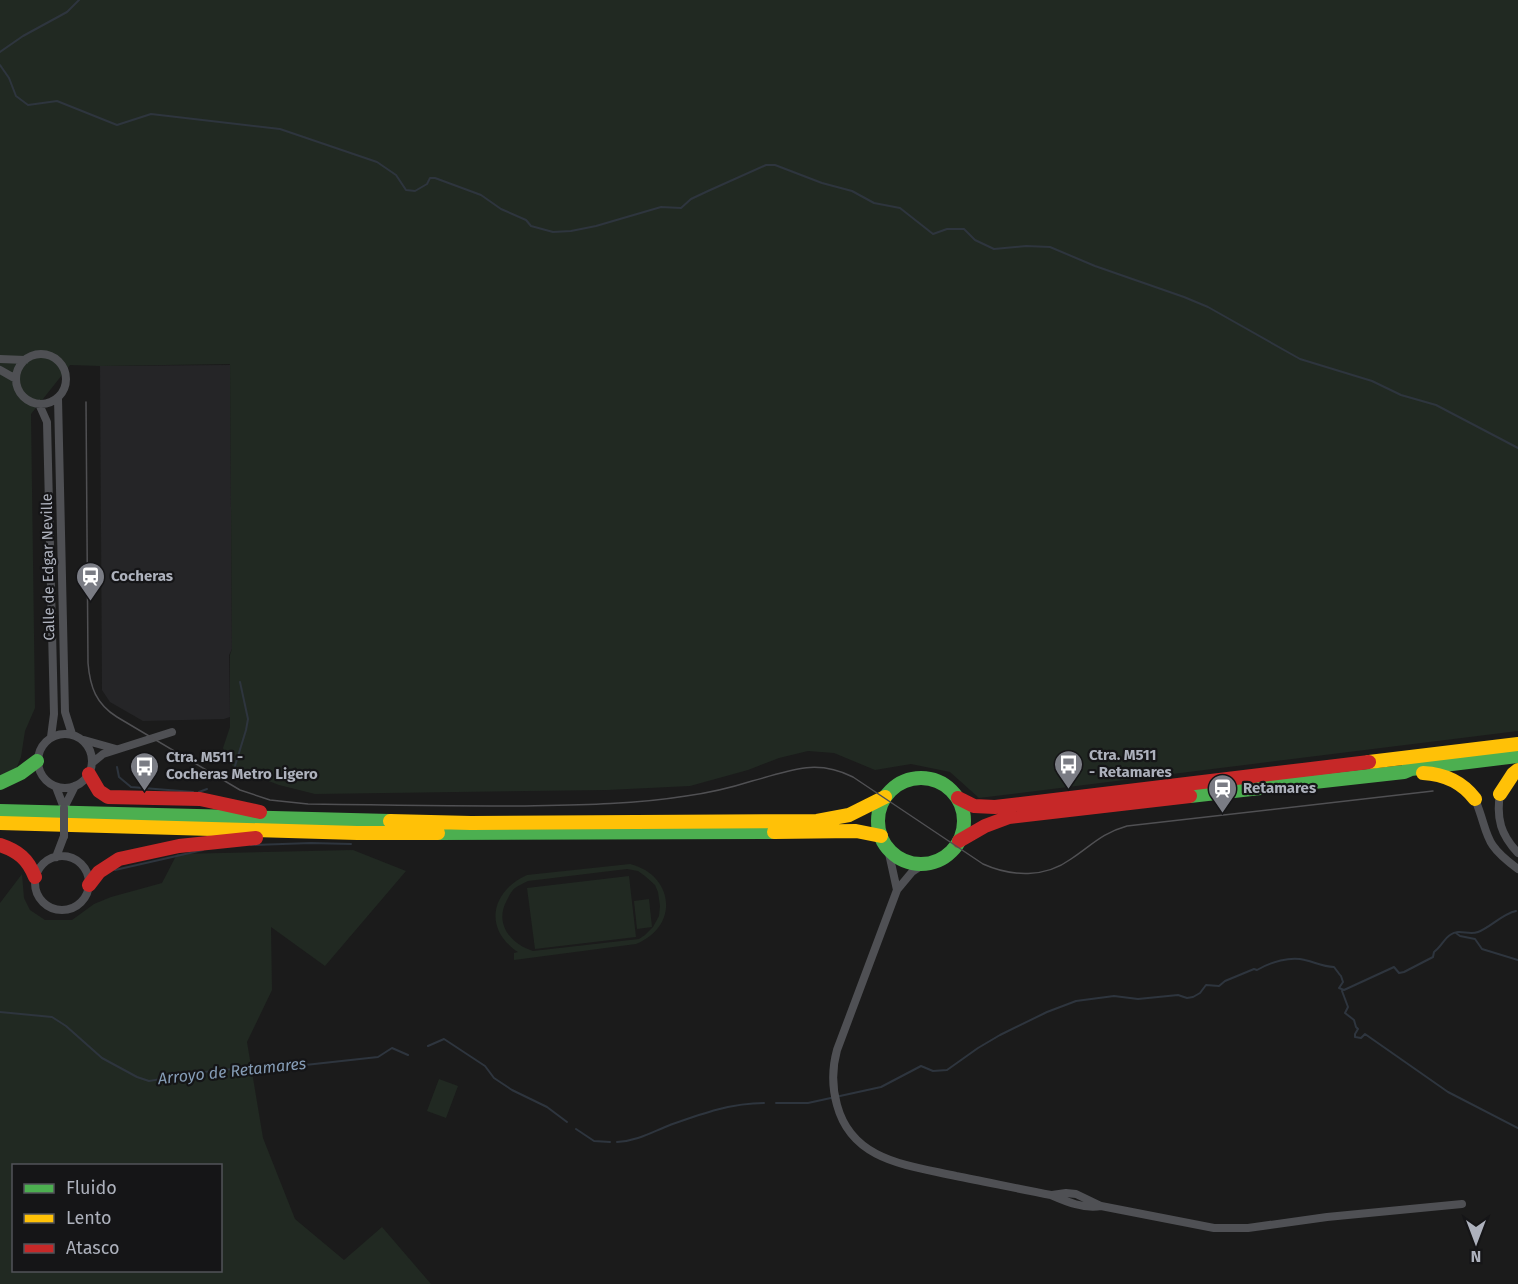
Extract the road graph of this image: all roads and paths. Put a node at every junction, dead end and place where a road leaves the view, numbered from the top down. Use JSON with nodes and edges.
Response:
{"nodes":[{"id":1,"x":0,"y":359,"type":"edge"},
{"id":2,"x":26,"y":360,"type":"junction"},
{"id":3,"x":0,"y":370,"type":"edge"},
{"id":4,"x":16,"y":378,"type":"junction"},
{"id":5,"x":58,"y":398,"type":"junction"},
{"id":6,"x":39,"y":404,"type":"junction"},
{"id":7,"x":172,"y":732,"type":"dead end"},
{"id":8,"x":72,"y":734,"type":"junction"},
{"id":9,"x":51,"y":737,"type":"junction"},
{"id":10,"x":84,"y":740,"type":"junction"},
{"id":11,"x":1518,"y":744,"type":"edge"},
{"id":12,"x":117,"y":749,"type":"junction"},
{"id":13,"x":1518,"y":756,"type":"edge"},
{"id":14,"x":37,"y":761,"type":"junction"},
{"id":15,"x":91,"y":768,"type":"junction"},
{"id":16,"x":1518,"y":770,"type":"edge"},
{"id":17,"x":1404,"y":772,"type":"junction"},
{"id":18,"x":0,"y":783,"type":"edge"},
{"id":19,"x":75,"y":786,"type":"junction"},
{"id":20,"x":56,"y":787,"type":"junction"},
{"id":21,"x":1500,"y":794,"type":"joint"},
{"id":22,"x":885,"y":797,"type":"junction"},
{"id":23,"x":958,"y":798,"type":"junction"},
{"id":24,"x":1475,"y":799,"type":"joint"},
{"id":25,"x":64,"y":808,"type":"junction"},
{"id":26,"x":0,"y":811,"type":"edge"},
{"id":27,"x":304,"y":818,"type":"junction"},
{"id":28,"x":0,"y":823,"type":"edge"},
{"id":29,"x":357,"y":833,"type":"junction"},
{"id":30,"x":64,"y":836,"type":"junction"},
{"id":31,"x":881,"y":836,"type":"junction"},
{"id":32,"x":959,"y":841,"type":"junction"},
{"id":33,"x":0,"y":845,"type":"edge"},
{"id":34,"x":888,"y":849,"type":"junction"},
{"id":35,"x":1518,"y":853,"type":"edge"},
{"id":36,"x":56,"y":857,"type":"junction"},
{"id":37,"x":69,"y":857,"type":"junction"},
{"id":38,"x":924,"y":864,"type":"junction"},
{"id":39,"x":1518,"y":869,"type":"edge"},
{"id":40,"x":36,"y":877,"type":"junction"},
{"id":41,"x":89,"y":885,"type":"junction"},
{"id":42,"x":897,"y":890,"type":"junction"},
{"id":43,"x":1462,"y":1204,"type":"dead end"}],
"edges":[{"from":1,"to":2,"type":"street"},
{"from":2,"to":4,"type":"street"},
{"from":2,"to":5,"type":"street"},
{"from":3,"to":4,"type":"street"},
{"from":4,"to":6,"type":"street"},
{"from":5,"to":6,"type":"street"},
{"from":5,"to":8,"type":"street","name":"Calle de Edgar Neville"},
{"from":6,"to":9,"type":"street","name":"Calle de Edgar Neville"},
{"from":7,"to":12,"type":"street"},
{"from":8,"to":9,"type":"street"},
{"from":8,"to":10,"type":"street"},
{"from":9,"to":14,"type":"street"},
{"from":10,"to":12,"type":"street"},
{"from":10,"to":15,"type":"street"},
{"from":11,"to":23,"type":"highway"},
{"from":12,"to":15,"type":"street"},
{"from":13,"to":17,"type":"highway"},
{"from":14,"to":18,"type":"highway"},
{"from":14,"to":20,"type":"street"},
{"from":15,"to":19,"type":"street"},
{"from":15,"to":27,"type":"highway"},
{"from":16,"to":21,"type":"highway"},
{"from":17,"to":24,"type":"highway"},
{"from":17,"to":32,"type":"highway"},
{"from":19,"to":20,"type":"street"},
{"from":19,"to":25,"type":"street"},
{"from":20,"to":25,"type":"street"},
{"from":21,"to":35,"type":"street"},
{"from":22,"to":23,"type":"highway"},
{"from":22,"to":27,"type":"highway"},
{"from":22,"to":31,"type":"highway"},
{"from":23,"to":32,"type":"highway"},
{"from":24,"to":39,"type":"street"},
{"from":25,"to":30,"type":"street","bridge":true},
{"from":26,"to":27,"type":"highway"},
{"from":28,"to":29,"type":"highway"},
{"from":29,"to":31,"type":"highway"},
{"from":29,"to":41,"type":"highway"},
{"from":30,"to":36,"type":"street"},
{"from":30,"to":37,"type":"street"},
{"from":31,"to":34,"type":"highway"},
{"from":32,"to":38,"type":"highway"},
{"from":33,"to":40,"type":"highway"},
{"from":34,"to":38,"type":"highway"},
{"from":34,"to":42,"type":"street"},
{"from":36,"to":37,"type":"street"},
{"from":36,"to":40,"type":"street"},
{"from":37,"to":41,"type":"street"},
{"from":38,"to":42,"type":"street"},
{"from":40,"to":41,"type":"street"},
{"from":42,"to":43,"type":"street"}]}
